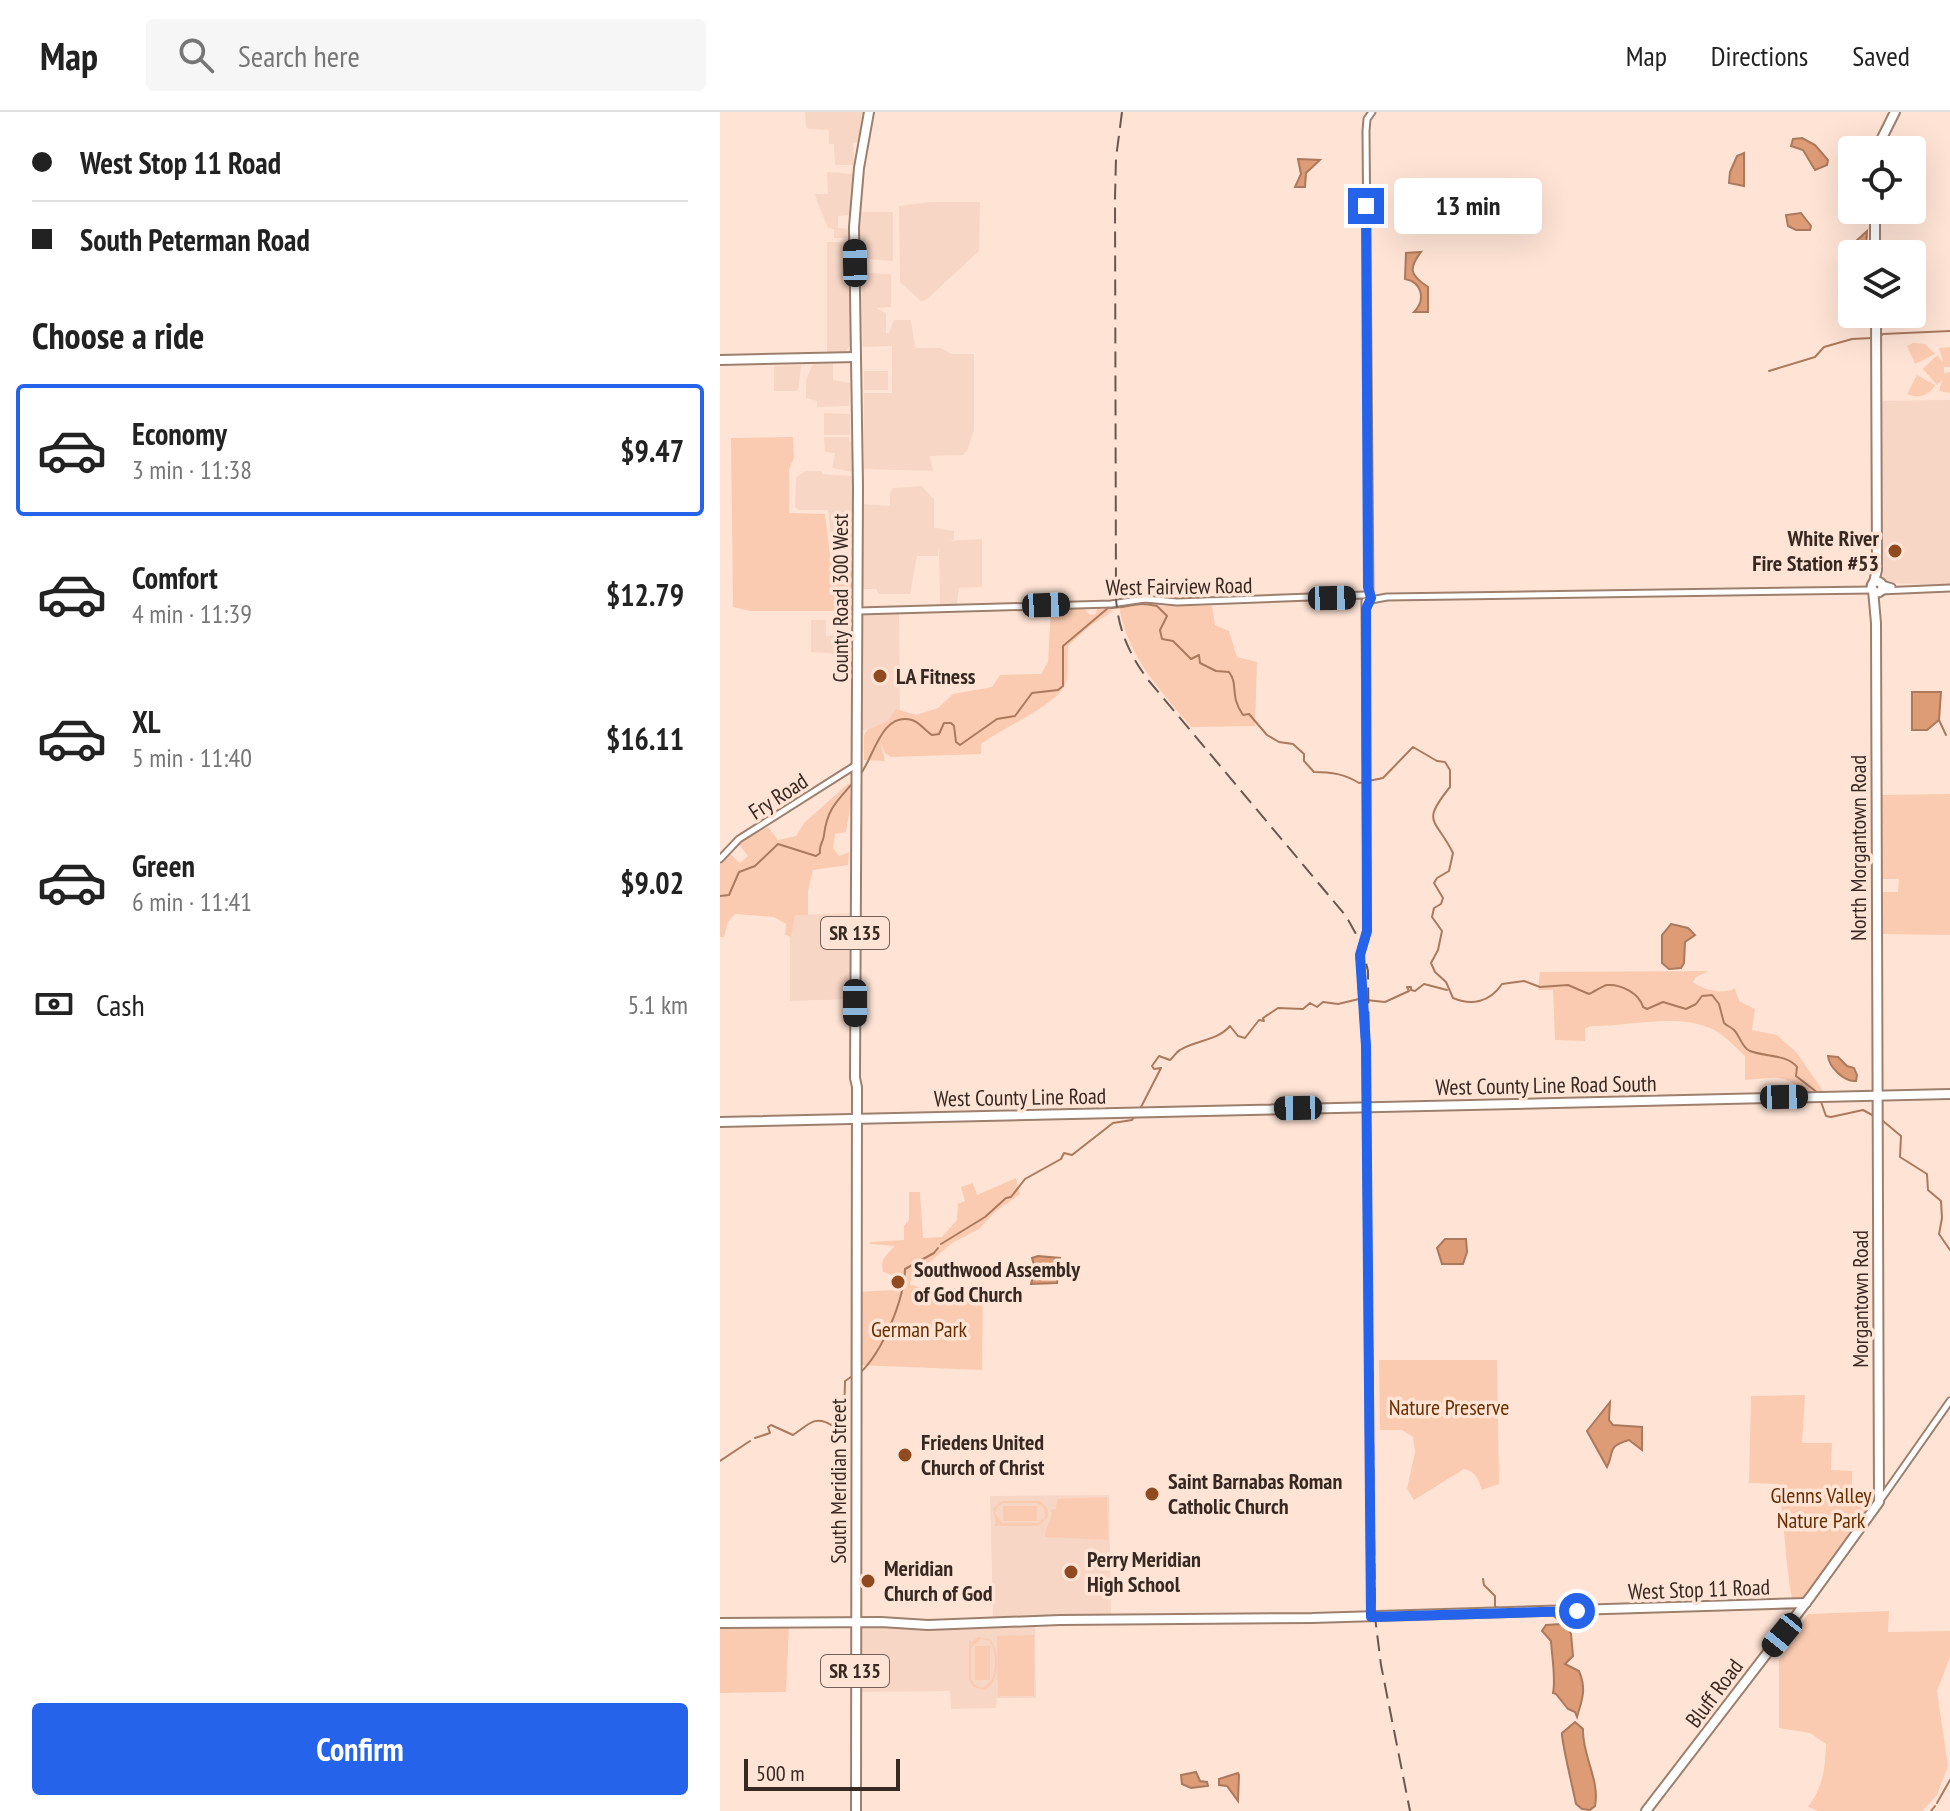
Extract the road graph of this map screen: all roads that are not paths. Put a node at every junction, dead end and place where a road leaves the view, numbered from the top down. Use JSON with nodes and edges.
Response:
{"nodes":[{"id":1,"x":869,"y":112,"type":"edge"},
{"id":2,"x":1372,"y":112,"type":"edge"},
{"id":3,"x":1895,"y":112,"type":"edge"},
{"id":4,"x":1883,"y":136,"type":"edge"},
{"id":5,"x":1876,"y":328,"type":"edge"},
{"id":6,"x":856,"y":357,"type":"junction"},
{"id":7,"x":720,"y":360,"type":"edge"},
{"id":8,"x":1792,"y":582,"type":"dead end"},
{"id":9,"x":1877,"y":588,"type":"junction"},
{"id":10,"x":1950,"y":588,"type":"edge"},
{"id":11,"x":1800,"y":591,"type":"junction"},
{"id":12,"x":1366,"y":598,"type":"junction"},
{"id":13,"x":858,"y":611,"type":"junction"},
{"id":14,"x":857,"y":765,"type":"junction"},
{"id":15,"x":720,"y":859,"type":"edge"},
{"id":16,"x":1950,"y":1094,"type":"edge"},
{"id":17,"x":1877,"y":1095,"type":"junction"},
{"id":18,"x":1367,"y":1107,"type":"junction"},
{"id":19,"x":1139,"y":1112,"type":"joint"},
{"id":20,"x":855,"y":1120,"type":"junction"},
{"id":21,"x":720,"y":1122,"type":"edge"},
{"id":22,"x":1950,"y":1401,"type":"edge"},
{"id":23,"x":1879,"y":1502,"type":"junction"},
{"id":24,"x":1797,"y":1608,"type":"junction"},
{"id":25,"x":1371,"y":1617,"type":"junction"},
{"id":26,"x":720,"y":1623,"type":"edge"},
{"id":27,"x":856,"y":1623,"type":"junction"},
{"id":28,"x":856,"y":1811,"type":"edge"},
{"id":29,"x":1646,"y":1811,"type":"edge"}],
"edges":[{"from":1,"to":6,"type":"main road","name":"County Road 300 West","number":"SR 135"},
{"from":2,"to":12,"type":"street"},
{"from":3,"to":4,"type":"main road"},
{"from":5,"to":9,"type":"main road","name":"North Morgantown Road"},
{"from":6,"to":7,"type":"main road"},
{"from":6,"to":13,"type":"main road","name":"County Road 300 West","number":"SR 135"},
{"from":8,"to":11,"type":"street"},
{"from":9,"to":10,"type":"street","name":"West Fairview Road"},
{"from":9,"to":11,"type":"street","name":"West Fairview Road"},
{"from":9,"to":17,"type":"main road","name":"North Morgantown Road"},
{"from":11,"to":12,"type":"street","name":"West Fairview Road"},
{"from":12,"to":13,"type":"street","name":"West Fairview Road"},
{"from":12,"to":18,"type":"street"},
{"from":13,"to":14,"type":"main road","name":"County Road 300 West","number":"SR 135"},
{"from":14,"to":15,"type":"street","name":"Fry Road"},
{"from":14,"to":20,"type":"main road","name":"County Road 300 West","number":"SR 135"},
{"from":16,"to":17,"type":"main road","name":"West County Line Road South"},
{"from":17,"to":18,"type":"main road","name":"West County Line Road South"},
{"from":17,"to":23,"type":"main road","name":"Morgantown Road"},
{"from":18,"to":19,"type":"main road","name":"West County Line Road South"},
{"from":18,"to":25,"type":"street"},
{"from":19,"to":20,"type":"main road","name":"West County Line Road"},
{"from":20,"to":21,"type":"main road","name":"West County Line Road"},
{"from":20,"to":27,"type":"main road","name":"South Meridian Street","number":"SR 135"},
{"from":22,"to":23,"type":"street"},
{"from":23,"to":24,"type":"main road","name":"West Stop 11 Road"},
{"from":24,"to":25,"type":"main road","name":"West Stop 11 Road"},
{"from":24,"to":29,"type":"main road","name":"Bluff Road"},
{"from":25,"to":27,"type":"main road","name":"West Stop 11 Road"},
{"from":26,"to":27,"type":"main road","name":"West Stop 11 Road"},
{"from":27,"to":28,"type":"main road","name":"South Meridian Street","number":"SR 135"}]}
